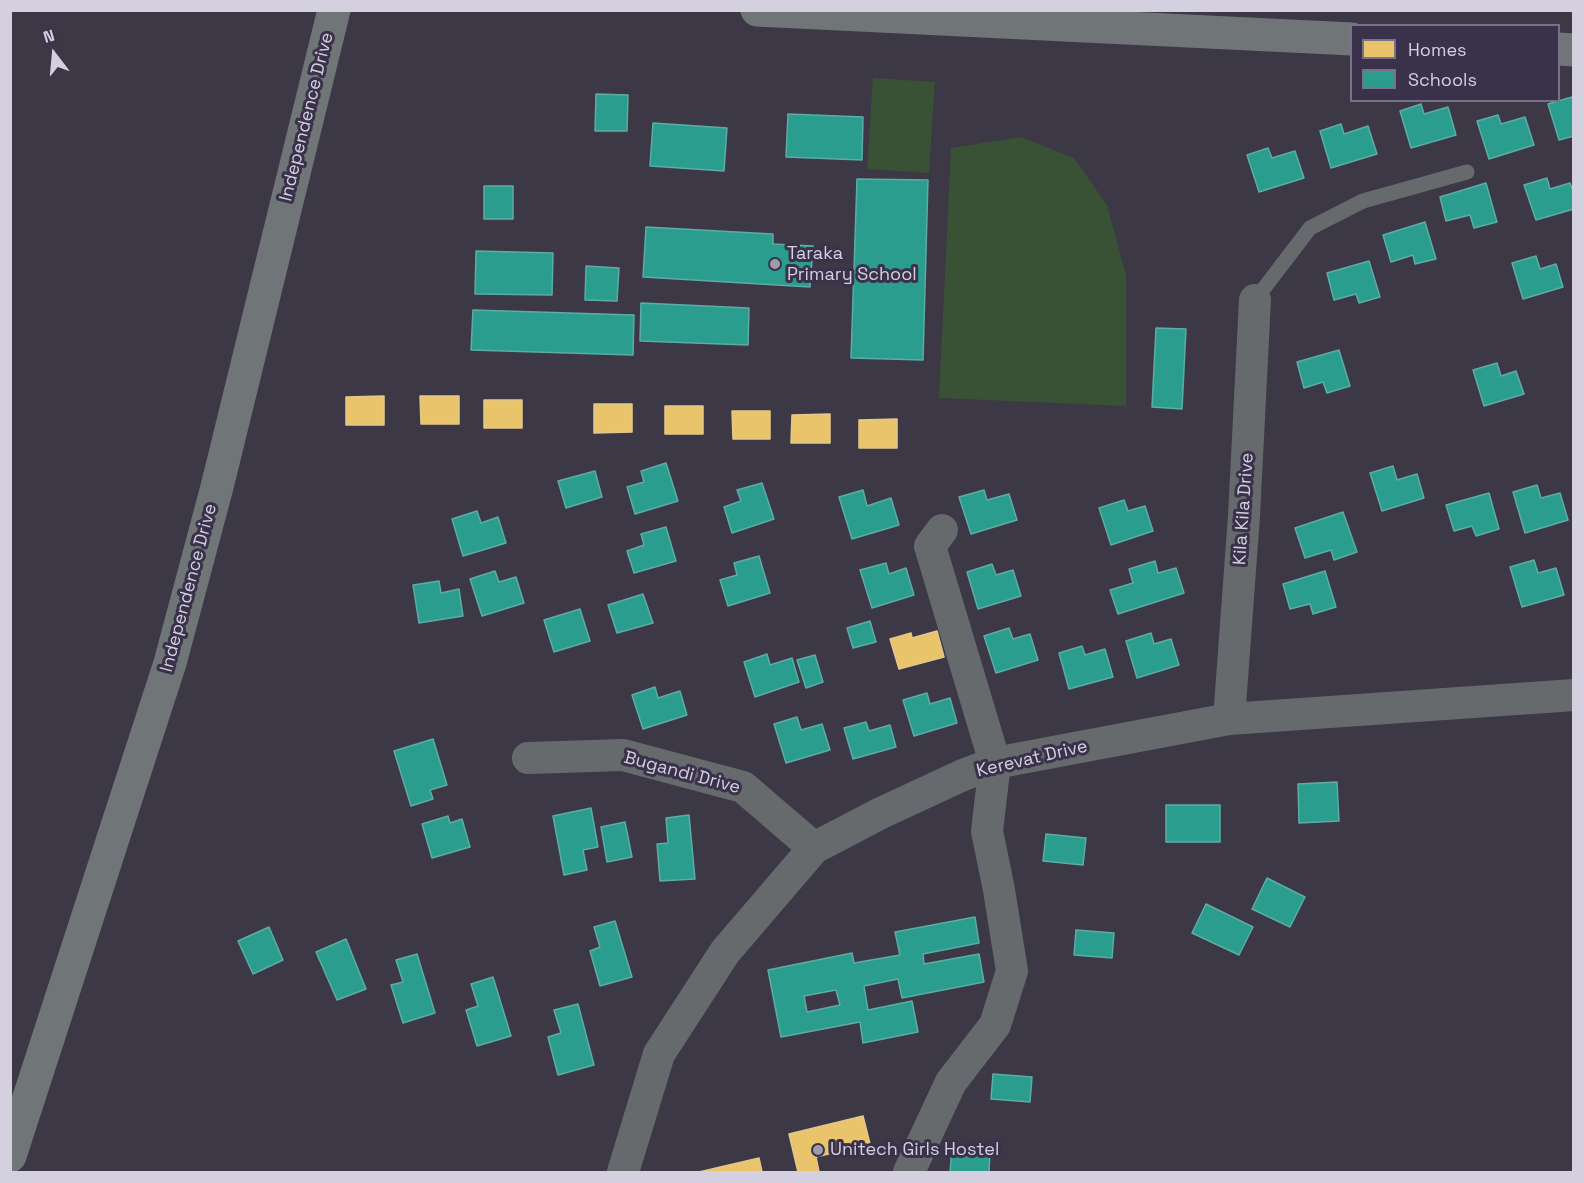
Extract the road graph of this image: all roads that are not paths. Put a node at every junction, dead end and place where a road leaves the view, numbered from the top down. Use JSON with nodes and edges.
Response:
{"nodes":[{"id":1,"x":334,"y":10,"type":"edge"},
{"id":2,"x":757,"y":10,"type":"edge"},
{"id":3,"x":838,"y":13,"type":"edge"},
{"id":4,"x":1350,"y":39,"type":"edge"},
{"id":5,"x":1467,"y":172,"type":"dead end"},
{"id":6,"x":1255,"y":300,"type":"joint"},
{"id":7,"x":942,"y":530,"type":"dead end"},
{"id":8,"x":1574,"y":695,"type":"edge"},
{"id":9,"x":1229,"y":718,"type":"junction"},
{"id":10,"x":528,"y":758,"type":"dead end"},
{"id":11,"x":995,"y":763,"type":"junction"},
{"id":12,"x":814,"y":848,"type":"junction"},
{"id":13,"x":10,"y":1156,"type":"edge"},
{"id":14,"x":623,"y":1173,"type":"edge"},
{"id":15,"x":909,"y":1173,"type":"edge"}],
"edges":[{"from":1,"to":13,"type":"main road","name":"Independence Drive"},
{"from":2,"to":3,"type":"main road"},
{"from":3,"to":4,"type":"main road"},
{"from":5,"to":6,"type":"lane"},
{"from":6,"to":9,"type":"street","name":"Kila Kila Drive"},
{"from":7,"to":11,"type":"street"},
{"from":8,"to":9,"type":"street","name":"Kerevat Drive"},
{"from":9,"to":11,"type":"street","name":"Kerevat Drive"},
{"from":10,"to":12,"type":"street","name":"Bugandi Drive"},
{"from":11,"to":12,"type":"street","name":"Kerevat Drive"},
{"from":11,"to":15,"type":"street"},
{"from":12,"to":14,"type":"street","name":"Kerevat Drive"}]}
